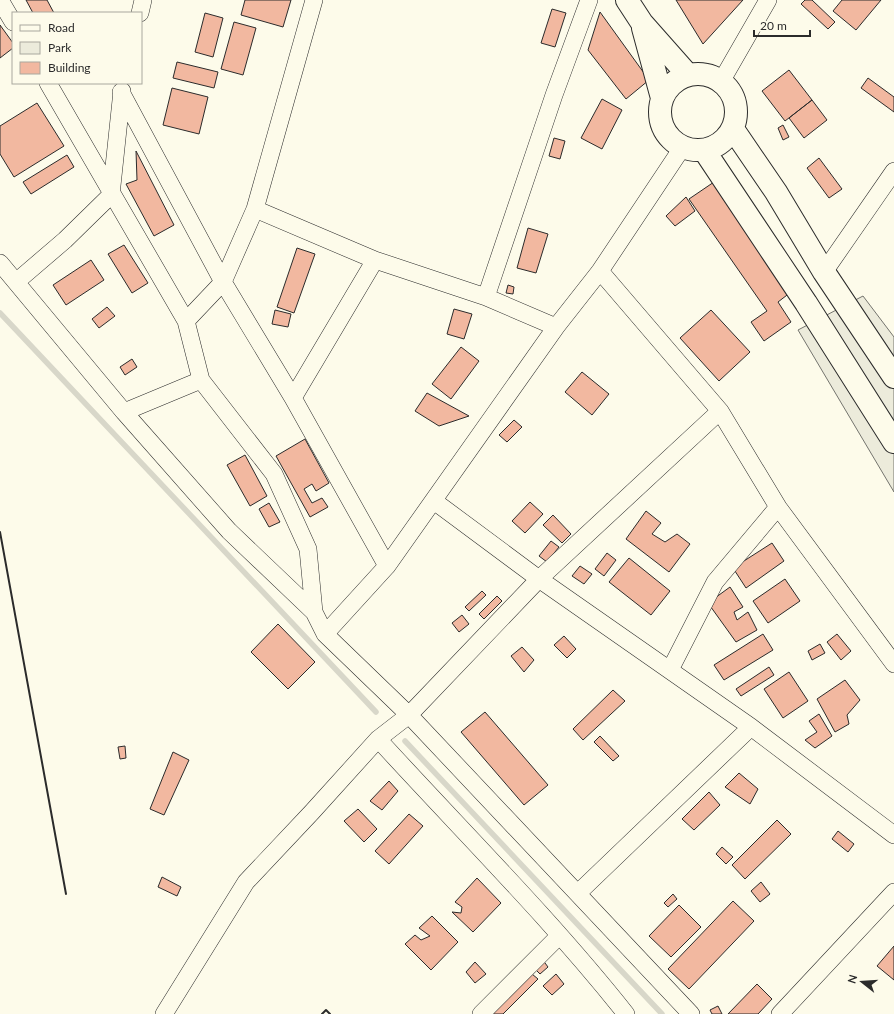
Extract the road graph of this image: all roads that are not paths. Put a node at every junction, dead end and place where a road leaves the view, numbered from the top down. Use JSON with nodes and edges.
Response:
{"nodes":[{"id":1,"x":0,"y":0,"type":"edge"},
{"id":2,"x":143,"y":0,"type":"edge"},
{"id":3,"x":314,"y":0,"type":"edge"},
{"id":4,"x":589,"y":0,"type":"edge"},
{"id":5,"x":627,"y":0,"type":"edge"},
{"id":6,"x":768,"y":0,"type":"edge"},
{"id":7,"x":140,"y":12,"type":"edge"},
{"id":8,"x":12,"y":20,"type":"edge"},
{"id":9,"x":642,"y":23,"type":"junction"},
{"id":10,"x":688,"y":75,"type":"junction"},
{"id":11,"x":722,"y":80,"type":"junction"},
{"id":12,"x":49,"y":84,"type":"edge"},
{"id":13,"x":122,"y":88,"type":"edge"},
{"id":14,"x":662,"y":98,"type":"junction"},
{"id":15,"x":733,"y":129,"type":"junction"},
{"id":16,"x":682,"y":148,"type":"junction"},
{"id":17,"x":704,"y":150,"type":"junction"},
{"id":18,"x":894,"y":171,"type":"edge"},
{"id":19,"x":111,"y":195,"type":"junction"},
{"id":20,"x":255,"y":209,"type":"junction"},
{"id":21,"x":375,"y":260,"type":"junction"},
{"id":22,"x":0,"y":263,"type":"edge"},
{"id":23,"x":600,"y":271,"type":"junction"},
{"id":24,"x":824,"y":272,"type":"junction"},
{"id":25,"x":16,"y":282,"type":"junction"},
{"id":26,"x":223,"y":282,"type":"junction"},
{"id":27,"x":486,"y":297,"type":"junction"},
{"id":28,"x":186,"y":321,"type":"junction"},
{"id":29,"x":556,"y":327,"type":"junction"},
{"id":30,"x":894,"y":377,"type":"edge"},
{"id":31,"x":201,"y":380,"type":"junction"},
{"id":32,"x":293,"y":398,"type":"junction"},
{"id":33,"x":720,"y":411,"type":"junction"},
{"id":34,"x":124,"y":412,"type":"junction"},
{"id":35,"x":894,"y":442,"type":"edge"},
{"id":36,"x":434,"y":501,"type":"junction"},
{"id":37,"x":778,"y":507,"type":"junction"},
{"id":38,"x":387,"y":566,"type":"junction"},
{"id":39,"x":539,"y":579,"type":"junction"},
{"id":40,"x":314,"y":612,"type":"junction"},
{"id":41,"x":325,"y":634,"type":"junction"},
{"id":42,"x":894,"y":664,"type":"edge"},
{"id":43,"x":670,"y":670,"type":"junction"},
{"id":44,"x":409,"y":715,"type":"junction"},
{"id":45,"x":751,"y":727,"type":"junction"},
{"id":46,"x":378,"y":739,"type":"junction"},
{"id":47,"x":894,"y":836,"type":"edge"},
{"id":48,"x":894,"y":892,"type":"edge"},
{"id":49,"x":578,"y":893,"type":"junction"},
{"id":50,"x":560,"y":936,"type":"junction"},
{"id":51,"x":164,"y":1014,"type":"edge"},
{"id":52,"x":482,"y":1014,"type":"edge"},
{"id":53,"x":626,"y":1014,"type":"edge"},
{"id":54,"x":691,"y":1014,"type":"edge"},
{"id":55,"x":780,"y":1014,"type":"edge"}],
"edges":[{"from":1,"to":8,"type":"street"},
{"from":2,"to":7,"type":"street"},
{"from":3,"to":20,"type":"street"},
{"from":4,"to":27,"type":"street"},
{"from":5,"to":9,"type":"main road"},
{"from":6,"to":11,"type":"street"},
{"from":9,"to":10,"type":"main road"},
{"from":9,"to":14,"type":"main road"},
{"from":10,"to":11,"type":"main road"},
{"from":10,"to":14,"type":"main road"},
{"from":11,"to":15,"type":"main road"},
{"from":12,"to":19,"type":"street"},
{"from":13,"to":19,"type":"street"},
{"from":13,"to":26,"type":"street"},
{"from":14,"to":16,"type":"main road"},
{"from":15,"to":17,"type":"main road"},
{"from":15,"to":24,"type":"main road"},
{"from":16,"to":17,"type":"main road"},
{"from":16,"to":23,"type":"street"},
{"from":17,"to":35,"type":"main road"},
{"from":18,"to":24,"type":"street"},
{"from":19,"to":25,"type":"street"},
{"from":19,"to":28,"type":"street"},
{"from":20,"to":21,"type":"street"},
{"from":20,"to":26,"type":"street"},
{"from":21,"to":27,"type":"street"},
{"from":21,"to":32,"type":"street"},
{"from":22,"to":25,"type":"street"},
{"from":23,"to":29,"type":"street"},
{"from":23,"to":33,"type":"street"},
{"from":24,"to":30,"type":"main road"},
{"from":25,"to":34,"type":"street"},
{"from":26,"to":28,"type":"street"},
{"from":26,"to":32,"type":"street"},
{"from":27,"to":29,"type":"street"},
{"from":28,"to":31,"type":"street"},
{"from":29,"to":36,"type":"street"},
{"from":31,"to":34,"type":"street"},
{"from":31,"to":40,"type":"street"},
{"from":32,"to":38,"type":"street"},
{"from":33,"to":37,"type":"street"},
{"from":33,"to":39,"type":"street"},
{"from":34,"to":40,"type":"street"},
{"from":36,"to":38,"type":"street"},
{"from":36,"to":39,"type":"street"},
{"from":37,"to":42,"type":"street"},
{"from":37,"to":43,"type":"street"},
{"from":38,"to":41,"type":"street"},
{"from":39,"to":43,"type":"street"},
{"from":39,"to":44,"type":"street"},
{"from":40,"to":41,"type":"street"},
{"from":41,"to":44,"type":"street"},
{"from":43,"to":45,"type":"street"},
{"from":44,"to":46,"type":"street"},
{"from":44,"to":49,"type":"street"},
{"from":45,"to":47,"type":"street"},
{"from":45,"to":49,"type":"street"},
{"from":46,"to":50,"type":"street"},
{"from":46,"to":51,"type":"street"},
{"from":48,"to":55,"type":"street"},
{"from":49,"to":54,"type":"street"},
{"from":50,"to":52,"type":"street"},
{"from":50,"to":53,"type":"street"}]}
